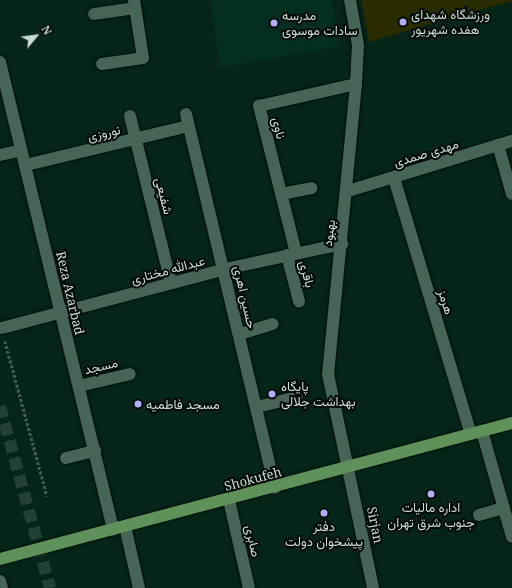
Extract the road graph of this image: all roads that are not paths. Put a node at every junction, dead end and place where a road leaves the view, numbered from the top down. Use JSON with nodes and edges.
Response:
{"nodes":[{"id":1,"x":350,"y":0,"type":"edge"},
{"id":2,"x":134,"y":4,"type":"edge"},
{"id":3,"x":94,"y":14,"type":"dead end"},
{"id":4,"x":0,"y":62,"type":"edge"},
{"id":5,"x":102,"y":64,"type":"dead end"},
{"id":6,"x":356,"y":84,"type":"junction"},
{"id":7,"x":130,"y":116,"type":"dead end"},
{"id":8,"x":187,"y":120,"type":"joint"},
{"id":9,"x":136,"y":141,"type":"junction"},
{"id":10,"x":512,"y":141,"type":"edge"},
{"id":11,"x":498,"y":145,"type":"junction"},
{"id":12,"x":22,"y":150,"type":"junction"},
{"id":13,"x":0,"y":155,"type":"edge"},
{"id":14,"x":26,"y":165,"type":"junction"},
{"id":15,"x":394,"y":178,"type":"junction"},
{"id":16,"x":311,"y":188,"type":"dead end"},
{"id":17,"x":348,"y":191,"type":"junction"},
{"id":18,"x":281,"y":194,"type":"junction"},
{"id":19,"x":512,"y":194,"type":"edge"},
{"id":20,"x":342,"y":244,"type":"junction"},
{"id":21,"x":291,"y":254,"type":"junction"},
{"id":22,"x":225,"y":270,"type":"junction"},
{"id":23,"x":171,"y":283,"type":"junction"},
{"id":24,"x":299,"y":301,"type":"dead end"},
{"id":25,"x":60,"y":314,"type":"junction"},
{"id":26,"x":273,"y":324,"type":"dead end"},
{"id":27,"x":2,"y":328,"type":"road end"},
{"id":28,"x":240,"y":334,"type":"junction"},
{"id":29,"x":130,"y":374,"type":"dead end"},
{"id":30,"x":79,"y":386,"type":"junction"},
{"id":31,"x":297,"y":397,"type":"dead end"},
{"id":32,"x":257,"y":407,"type":"junction"},
{"id":33,"x":512,"y":423,"type":"edge"},
{"id":34,"x":476,"y":432,"type":"junction"},
{"id":35,"x":95,"y":451,"type":"junction"},
{"id":36,"x":66,"y":458,"type":"dead end"},
{"id":37,"x":350,"y":468,"type":"junction"},
{"id":38,"x":276,"y":488,"type":"junction"},
{"id":39,"x":229,"y":500,"type":"junction"},
{"id":40,"x":504,"y":508,"type":"junction"},
{"id":41,"x":479,"y":515,"type":"dead end"},
{"id":42,"x":119,"y":528,"type":"junction"},
{"id":43,"x":512,"y":537,"type":"edge"},
{"id":44,"x":0,"y":559,"type":"edge"},
{"id":45,"x":0,"y":581,"type":"edge"},
{"id":46,"x":2,"y":588,"type":"edge"},
{"id":47,"x":139,"y":588,"type":"edge"},
{"id":48,"x":249,"y":588,"type":"edge"},
{"id":49,"x":373,"y":588,"type":"edge"}],
"edges":[{"from":1,"to":6,"type":"street","name":"بهبود"},
{"from":2,"to":3,"type":"street"},
{"from":2,"to":5,"type":"street"},
{"from":4,"to":12,"type":"street","name":"Reza Azarbad"},
{"from":6,"to":17,"type":"street","name":"بهبود"},
{"from":6,"to":18,"type":"street","name":"ناوی"},
{"from":7,"to":9,"type":"street","name":"شفیعی"},
{"from":8,"to":9,"type":"street","name":"نوروزی"},
{"from":8,"to":22,"type":"street","name":"حسین اهری"},
{"from":9,"to":14,"type":"street","name":"نوروزی"},
{"from":9,"to":23,"type":"street","name":"شفیعی"},
{"from":10,"to":11,"type":"street","name":"مهدی صمدی"},
{"from":11,"to":15,"type":"street","name":"مهدی صمدی"},
{"from":11,"to":19,"type":"street"},
{"from":12,"to":13,"type":"street"},
{"from":12,"to":14,"type":"street","name":"Reza Azarbad"},
{"from":14,"to":25,"type":"street","name":"Reza Azarbad"},
{"from":15,"to":17,"type":"street","name":"مهدی صمدی"},
{"from":15,"to":34,"type":"street","name":"هرمز"},
{"from":16,"to":18,"type":"street"},
{"from":17,"to":20,"type":"street","name":"بهبود"},
{"from":18,"to":21,"type":"street","name":"ناوی"},
{"from":20,"to":21,"type":"street","name":"عبدالله مختاری"},
{"from":20,"to":37,"type":"street","name":"بهبود"},
{"from":21,"to":22,"type":"street","name":"عبدالله مختاری"},
{"from":21,"to":24,"type":"street","name":"باقری"},
{"from":22,"to":23,"type":"street","name":"عبدالله مختاری"},
{"from":22,"to":28,"type":"street","name":"حسین اهری"},
{"from":23,"to":25,"type":"street","name":"عبدالله مختاری"},
{"from":25,"to":27,"type":"street","name":"عبدالله مختاری"},
{"from":25,"to":30,"type":"street","name":"Reza Azarbad"},
{"from":26,"to":28,"type":"street"},
{"from":28,"to":32,"type":"street","name":"حسین اهری"},
{"from":29,"to":30,"type":"street","name":"مسجد"},
{"from":30,"to":35,"type":"street","name":"Reza Azarbad"},
{"from":31,"to":32,"type":"street"},
{"from":32,"to":38,"type":"street","name":"حسین اهری"},
{"from":33,"to":34,"type":"main road","name":"Shokufeh"},
{"from":34,"to":37,"type":"main road","name":"Shokufeh"},
{"from":34,"to":40,"type":"street","name":"هرمز"},
{"from":35,"to":36,"type":"street"},
{"from":35,"to":42,"type":"street","name":"Reza Azarbad"},
{"from":37,"to":38,"type":"main road","name":"Shokufeh"},
{"from":37,"to":49,"type":"street","name":"Sirjan"},
{"from":38,"to":39,"type":"main road","name":"Shokufeh"},
{"from":39,"to":42,"type":"main road","name":"Shokufeh"},
{"from":39,"to":48,"type":"street","name":"صابری"},
{"from":40,"to":41,"type":"street"},
{"from":40,"to":43,"type":"street","name":"هرمز"},
{"from":42,"to":44,"type":"main road","name":"Shokufeh"},
{"from":42,"to":47,"type":"street","name":"Reza Azarbad"},
{"from":45,"to":46,"type":"street"}]}
